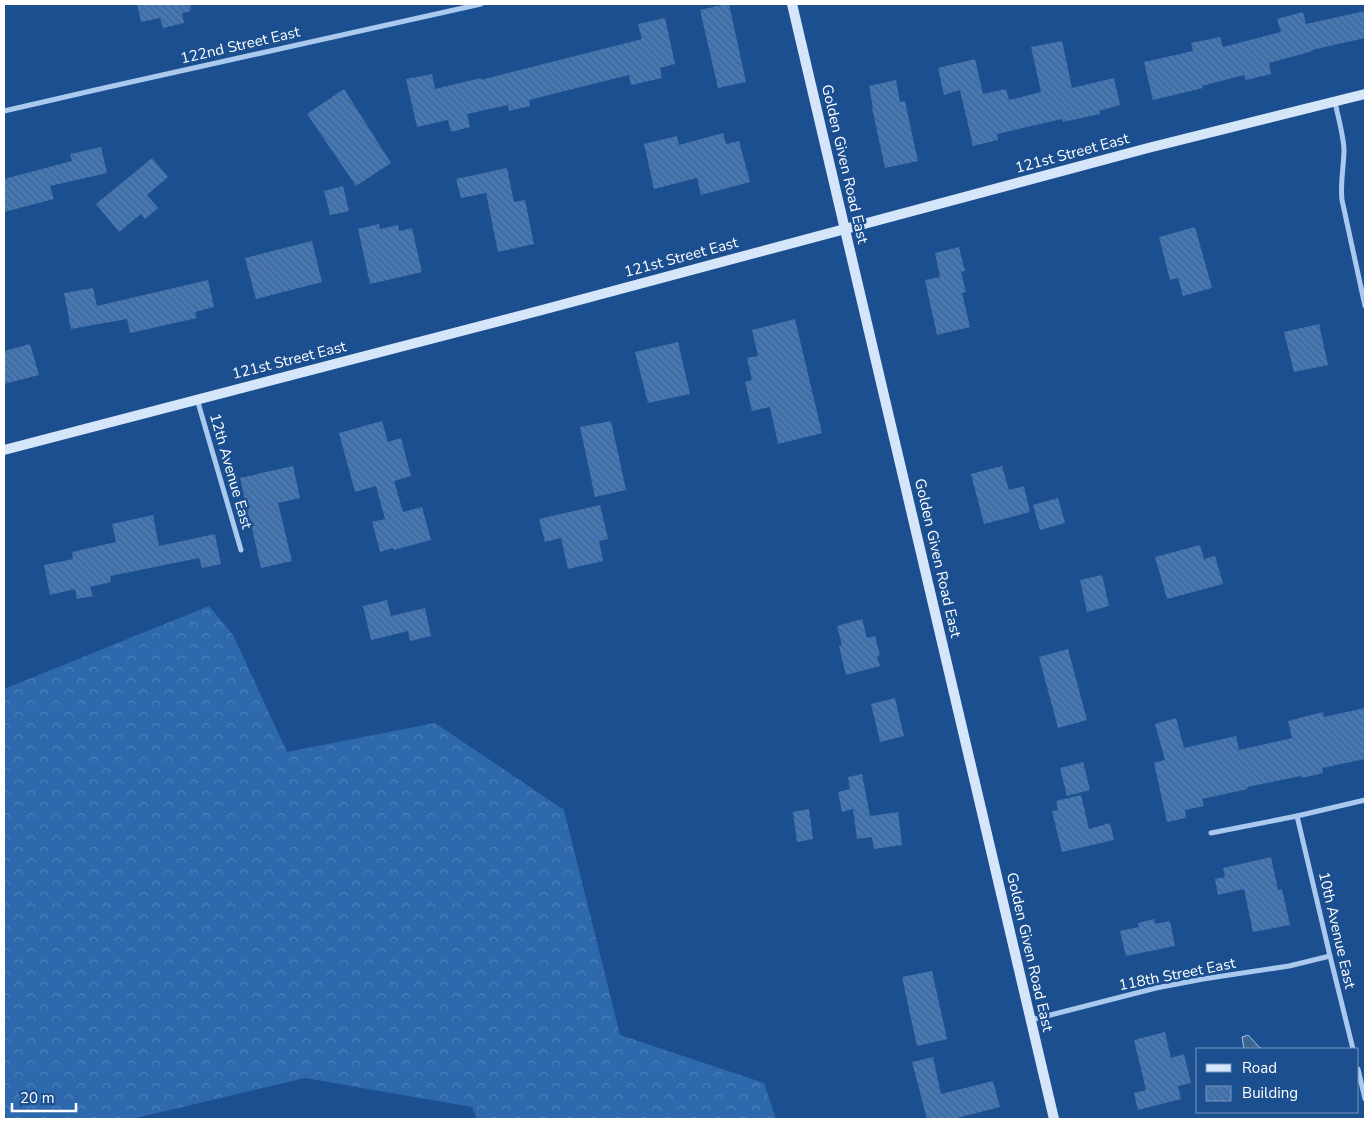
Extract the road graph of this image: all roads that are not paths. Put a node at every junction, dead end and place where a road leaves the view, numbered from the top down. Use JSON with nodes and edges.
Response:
{"nodes":[{"id":1,"x":481,"y":4,"type":"edge"},
{"id":2,"x":792,"y":4,"type":"edge"},
{"id":3,"x":1365,"y":94,"type":"edge"},
{"id":4,"x":1335,"y":102,"type":"junction"},
{"id":5,"x":4,"y":111,"type":"edge"},
{"id":6,"x":844,"y":228,"type":"junction"},
{"id":7,"x":1365,"y":306,"type":"edge"},
{"id":8,"x":197,"y":399,"type":"junction"},
{"id":9,"x":4,"y":450,"type":"edge"},
{"id":10,"x":241,"y":550,"type":"dead end"},
{"id":11,"x":1365,"y":800,"type":"edge"},
{"id":12,"x":1297,"y":816,"type":"junction"},
{"id":13,"x":1211,"y":833,"type":"dead end"},
{"id":14,"x":1330,"y":956,"type":"junction"},
{"id":15,"x":1031,"y":1020,"type":"junction"},
{"id":16,"x":1353,"y":1048,"type":"edge"},
{"id":17,"x":1359,"y":1073,"type":"edge"},
{"id":18,"x":1365,"y":1099,"type":"edge"},
{"id":19,"x":1054,"y":1119,"type":"edge"}],
"edges":[{"from":1,"to":5,"type":"street","name":"122nd Street East"},
{"from":2,"to":6,"type":"street","name":"Golden Given Road East"},
{"from":3,"to":4,"type":"street","name":"121st Street East"},
{"from":4,"to":6,"type":"street","name":"121st Street East"},
{"from":4,"to":7,"type":"street"},
{"from":6,"to":8,"type":"street","name":"121st Street East"},
{"from":6,"to":15,"type":"street","name":"Golden Given Road East"},
{"from":8,"to":9,"type":"street","name":"121st Street East"},
{"from":8,"to":10,"type":"street","name":"12th Avenue East"},
{"from":11,"to":12,"type":"street"},
{"from":12,"to":13,"type":"street"},
{"from":12,"to":14,"type":"street","name":"10th Avenue East"},
{"from":14,"to":15,"type":"street","name":"118th Street East"},
{"from":14,"to":16,"type":"street","name":"10th Avenue East"},
{"from":15,"to":19,"type":"street","name":"Golden Given Road East"},
{"from":17,"to":18,"type":"street"}]}
